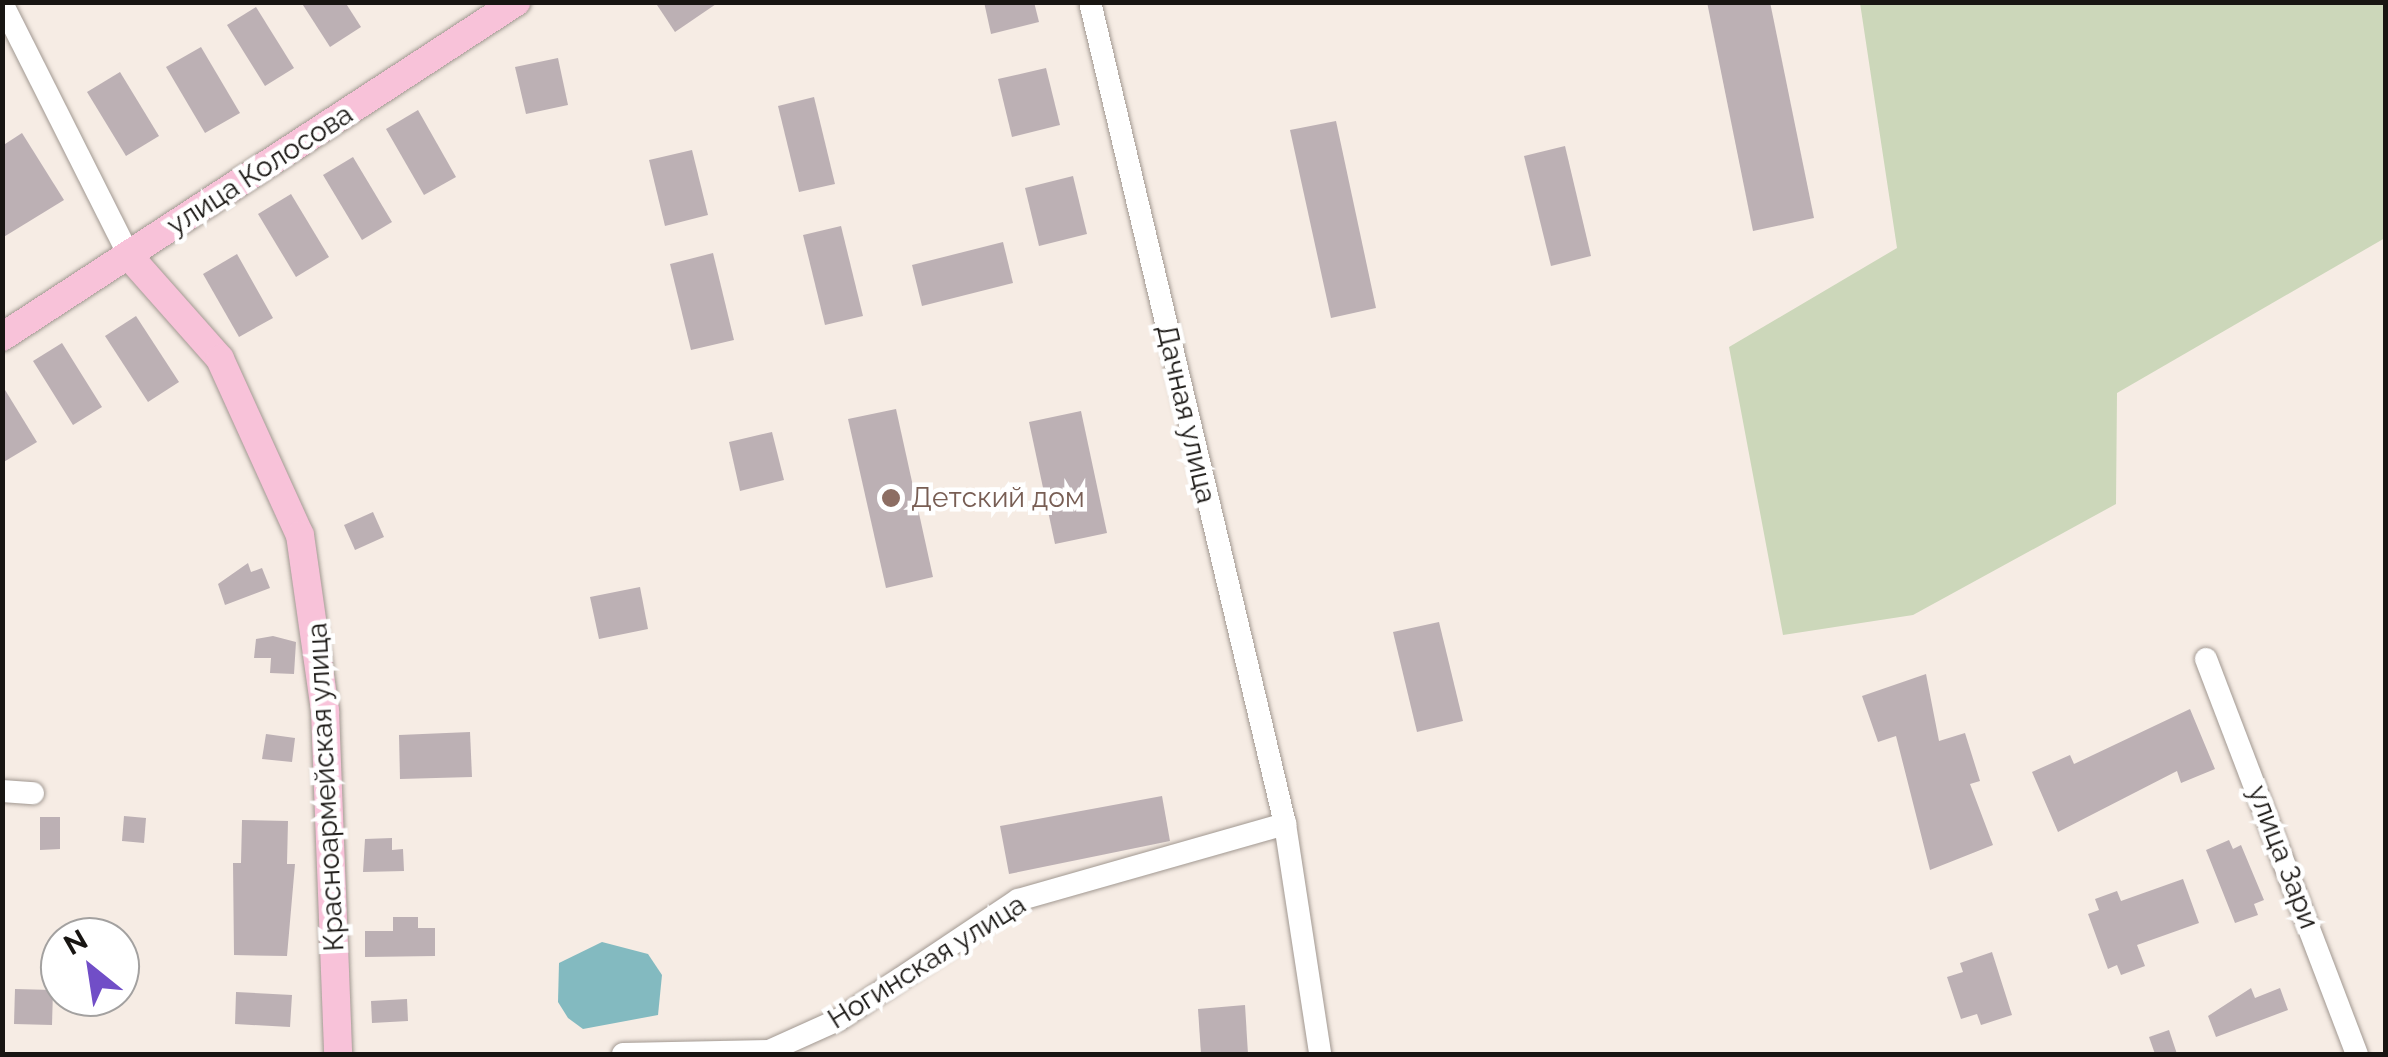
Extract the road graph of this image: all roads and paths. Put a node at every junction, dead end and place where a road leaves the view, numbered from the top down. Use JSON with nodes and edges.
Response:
{"nodes":[{"id":1,"x":516,"y":2,"type":"edge"},
{"id":2,"x":1090,"y":2,"type":"edge"},
{"id":3,"x":2,"y":3,"type":"edge"},
{"id":4,"x":129,"y":256,"type":"junction"},
{"id":5,"x":2,"y":336,"type":"edge"},
{"id":6,"x":2206,"y":660,"type":"dead end"},
{"id":7,"x":2,"y":791,"type":"edge"},
{"id":8,"x":34,"y":793,"type":"dead end"},
{"id":9,"x":1285,"y":824,"type":"junction"},
{"id":10,"x":338,"y":1054,"type":"edge"},
{"id":11,"x":623,"y":1054,"type":"edge"},
{"id":12,"x":1320,"y":1054,"type":"edge"},
{"id":13,"x":2357,"y":1054,"type":"edge"}],
"edges":[{"from":1,"to":4,"type":"main road","name":"улица Колосова"},
{"from":2,"to":9,"type":"street","name":"Дачная улица"},
{"from":3,"to":4,"type":"street","name":"Красноармейская улица"},
{"from":4,"to":5,"type":"main road","name":"улица Колосова"},
{"from":4,"to":10,"type":"main road","name":"Красноармейская улица"},
{"from":6,"to":13,"type":"street","name":"улица Зари"},
{"from":7,"to":8,"type":"street"},
{"from":9,"to":11,"type":"street","name":"Ногинская улица"},
{"from":9,"to":12,"type":"street","name":"Дачная улица"}]}
